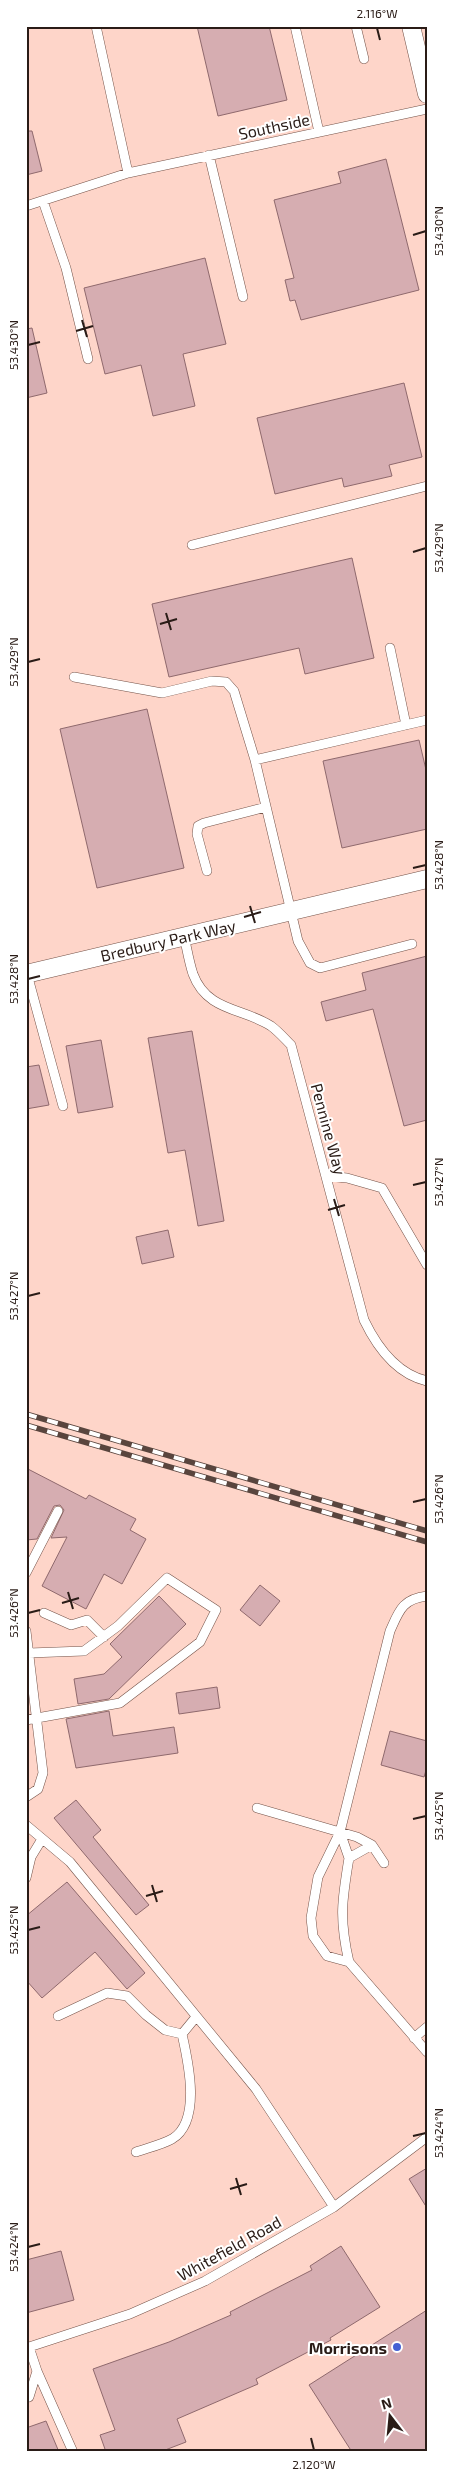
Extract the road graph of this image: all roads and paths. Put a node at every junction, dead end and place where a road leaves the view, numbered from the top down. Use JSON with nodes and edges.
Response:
{"nodes":[{"id":1,"x":96,"y":26,"type":"edge"},
{"id":2,"x":295,"y":26,"type":"edge"},
{"id":3,"x":356,"y":26,"type":"edge"},
{"id":4,"x":410,"y":26,"type":"edge"},
{"id":5,"x":364,"y":59,"type":"dead end"},
{"id":6,"x":427,"y":94,"type":"edge"},
{"id":7,"x":427,"y":109,"type":"edge"},
{"id":8,"x":319,"y":132,"type":"junction"},
{"id":9,"x":208,"y":156,"type":"junction"},
{"id":10,"x":128,"y":172,"type":"junction"},
{"id":11,"x":43,"y":200,"type":"junction"},
{"id":12,"x":26,"y":206,"type":"edge"},
{"id":13,"x":243,"y":297,"type":"dead end"},
{"id":14,"x":88,"y":359,"type":"dead end"},
{"id":15,"x":427,"y":486,"type":"edge"},
{"id":16,"x":192,"y":545,"type":"dead end"},
{"id":17,"x":390,"y":648,"type":"dead end"},
{"id":18,"x":74,"y":677,"type":"dead end"},
{"id":19,"x":427,"y":720,"type":"edge"},
{"id":20,"x":406,"y":725,"type":"junction"},
{"id":21,"x":255,"y":760,"type":"junction"},
{"id":22,"x":266,"y":807,"type":"junction"},
{"id":23,"x":207,"y":871,"type":"dead end"},
{"id":24,"x":427,"y":879,"type":"edge"},
{"id":25,"x":290,"y":912,"type":"junction"},
{"id":26,"x":184,"y":936,"type":"junction"},
{"id":27,"x":412,"y":944,"type":"dead end"},
{"id":28,"x":26,"y":974,"type":"edge"},
{"id":29,"x":63,"y":1106,"type":"dead end"},
{"id":30,"x":326,"y":1176,"type":"junction"},
{"id":31,"x":427,"y":1265,"type":"edge"},
{"id":32,"x":427,"y":1381,"type":"edge"},
{"id":33,"x":58,"y":1511,"type":"dead end"},
{"id":34,"x":26,"y":1573,"type":"edge"},
{"id":35,"x":427,"y":1596,"type":"edge"},
{"id":36,"x":44,"y":1613,"type":"dead end"},
{"id":37,"x":26,"y":1631,"type":"edge"},
{"id":38,"x":104,"y":1636,"type":"junction"},
{"id":39,"x":29,"y":1653,"type":"junction"},
{"id":40,"x":37,"y":1718,"type":"junction"},
{"id":41,"x":26,"y":1720,"type":"edge"},
{"id":42,"x":26,"y":1797,"type":"edge"},
{"id":43,"x":257,"y":1808,"type":"dead end"},
{"id":44,"x":26,"y":1825,"type":"edge"},
{"id":45,"x":340,"y":1832,"type":"junction"},
{"id":46,"x":42,"y":1839,"type":"junction"},
{"id":47,"x":372,"y":1844,"type":"junction"},
{"id":48,"x":350,"y":1858,"type":"junction"},
{"id":49,"x":384,"y":1863,"type":"dead end"},
{"id":50,"x":26,"y":1878,"type":"edge"},
{"id":51,"x":349,"y":1962,"type":"junction"},
{"id":52,"x":58,"y":2016,"type":"dead end"},
{"id":53,"x":196,"y":2017,"type":"junction"},
{"id":54,"x":427,"y":2027,"type":"edge"},
{"id":55,"x":182,"y":2034,"type":"junction"},
{"id":56,"x":414,"y":2038,"type":"junction"},
{"id":57,"x":427,"y":2052,"type":"edge"},
{"id":58,"x":427,"y":2137,"type":"edge"},
{"id":59,"x":136,"y":2152,"type":"dead end"},
{"id":60,"x":334,"y":2206,"type":"junction"},
{"id":61,"x":28,"y":2347,"type":"edge"},
{"id":62,"x":37,"y":2371,"type":"junction"},
{"id":63,"x":26,"y":2398,"type":"edge"},
{"id":64,"x":73,"y":2452,"type":"edge"}],
"edges":[{"from":1,"to":10,"type":"lane"},
{"from":2,"to":8,"type":"lane"},
{"from":3,"to":5,"type":"lane"},
{"from":4,"to":6,"type":"street"},
{"from":7,"to":8,"type":"lane","name":"Southside"},
{"from":8,"to":9,"type":"lane","name":"Southside"},
{"from":9,"to":10,"type":"lane","name":"Southside"},
{"from":9,"to":13,"type":"lane"},
{"from":10,"to":11,"type":"lane","name":"Southside"},
{"from":11,"to":12,"type":"lane","name":"Southside"},
{"from":11,"to":14,"type":"lane"},
{"from":15,"to":16,"type":"lane"},
{"from":17,"to":20,"type":"lane"},
{"from":18,"to":21,"type":"lane"},
{"from":19,"to":20,"type":"lane"},
{"from":20,"to":21,"type":"lane"},
{"from":21,"to":22,"type":"lane"},
{"from":22,"to":23,"type":"lane"},
{"from":22,"to":25,"type":"lane"},
{"from":24,"to":25,"type":"street","name":"Bredbury Park Way"},
{"from":25,"to":26,"type":"street","name":"Bredbury Park Way"},
{"from":25,"to":27,"type":"lane"},
{"from":26,"to":28,"type":"street","name":"Bredbury Park Way"},
{"from":26,"to":30,"type":"lane","name":"Pennine Way"},
{"from":28,"to":29,"type":"lane"},
{"from":30,"to":31,"type":"lane"},
{"from":30,"to":32,"type":"lane","name":"Pennine Way"},
{"from":33,"to":34,"type":"lane"},
{"from":35,"to":45,"type":"lane"},
{"from":36,"to":38,"type":"lane"},
{"from":37,"to":39,"type":"lane"},
{"from":38,"to":39,"type":"lane"},
{"from":38,"to":40,"type":"lane"},
{"from":39,"to":40,"type":"lane"},
{"from":40,"to":41,"type":"lane"},
{"from":40,"to":42,"type":"lane"},
{"from":43,"to":45,"type":"lane"},
{"from":44,"to":46,"type":"lane"},
{"from":45,"to":47,"type":"lane"},
{"from":45,"to":48,"type":"lane"},
{"from":45,"to":51,"type":"lane"},
{"from":46,"to":50,"type":"lane"},
{"from":46,"to":53,"type":"lane"},
{"from":47,"to":48,"type":"lane"},
{"from":47,"to":49,"type":"lane"},
{"from":48,"to":51,"type":"lane"},
{"from":51,"to":56,"type":"lane"},
{"from":52,"to":55,"type":"lane"},
{"from":53,"to":55,"type":"lane"},
{"from":53,"to":60,"type":"lane"},
{"from":54,"to":56,"type":"lane"},
{"from":55,"to":59,"type":"lane"},
{"from":56,"to":57,"type":"lane"},
{"from":58,"to":60,"type":"lane","name":"Whitefield Road"},
{"from":60,"to":61,"type":"lane","name":"Whitefield Road"},
{"from":61,"to":62,"type":"lane"},
{"from":62,"to":63,"type":"lane"},
{"from":62,"to":64,"type":"lane"}]}
